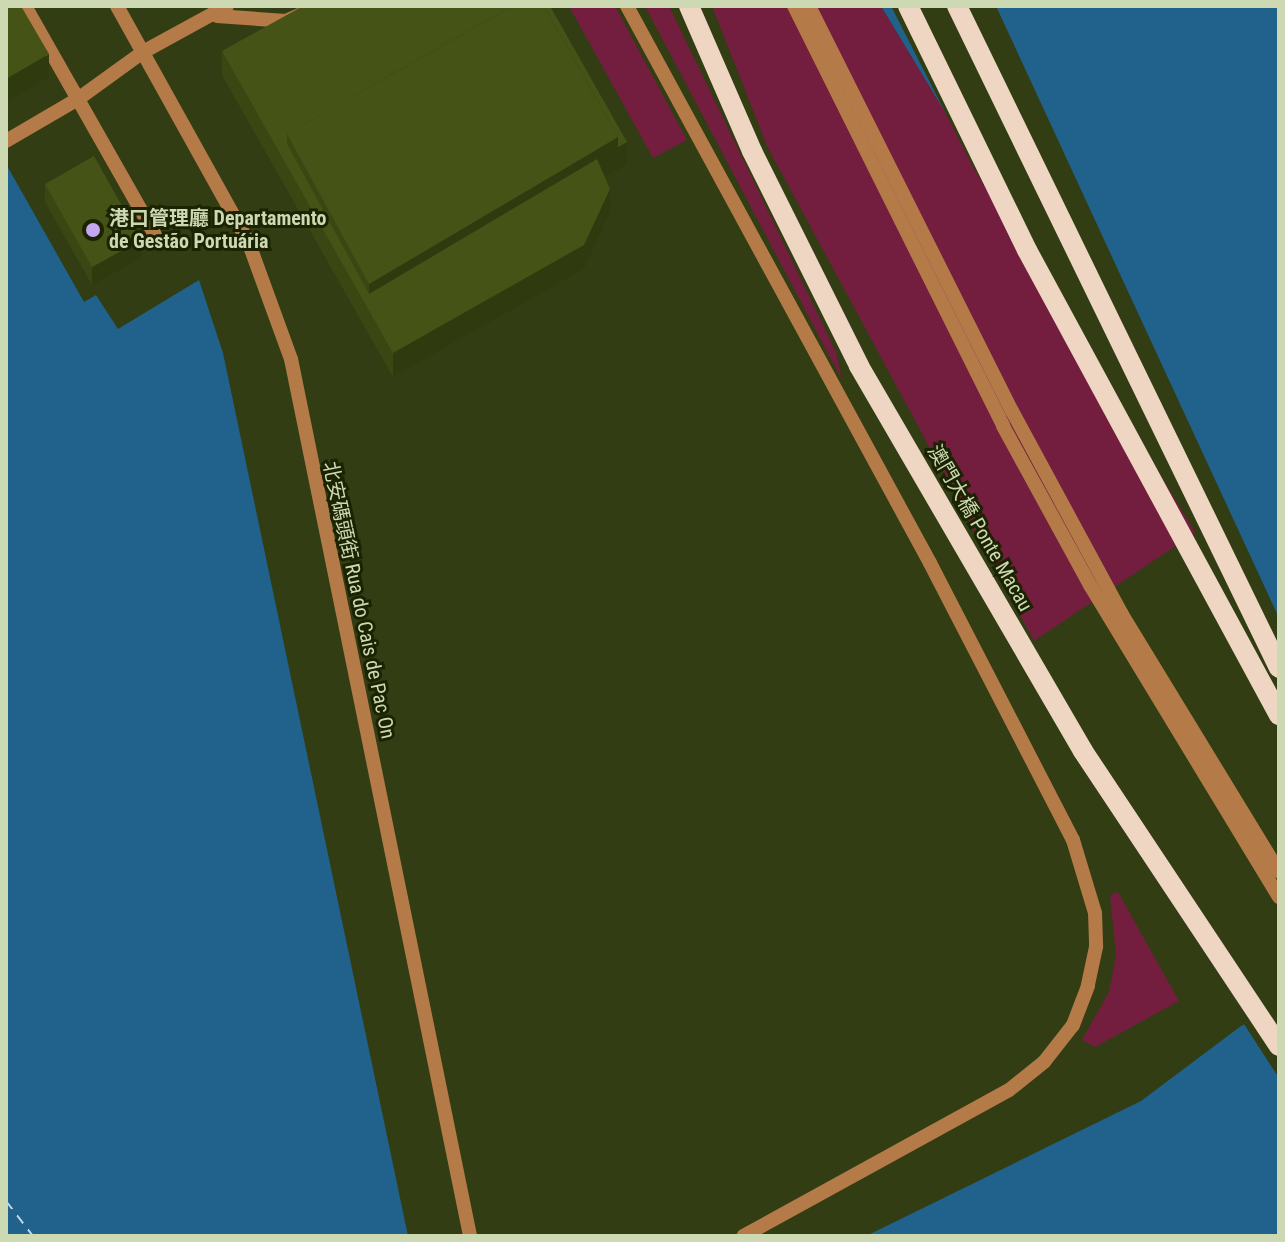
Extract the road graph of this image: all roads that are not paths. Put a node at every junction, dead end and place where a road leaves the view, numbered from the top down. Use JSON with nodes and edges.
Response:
{"nodes":[{"id":1,"x":25,"y":6,"type":"edge"},
{"id":2,"x":117,"y":6,"type":"edge"},
{"id":3,"x":227,"y":6,"type":"edge"},
{"id":4,"x":320,"y":6,"type":"edge"},
{"id":5,"x":627,"y":6,"type":"edge"},
{"id":6,"x":689,"y":6,"type":"edge"},
{"id":7,"x":794,"y":6,"type":"edge"},
{"id":8,"x":809,"y":6,"type":"edge"},
{"id":9,"x":908,"y":6,"type":"edge"},
{"id":10,"x":957,"y":6,"type":"edge"},
{"id":11,"x":205,"y":19,"type":"junction"},
{"id":12,"x":143,"y":52,"type":"junction"},
{"id":13,"x":78,"y":99,"type":"junction"},
{"id":14,"x":6,"y":141,"type":"edge"},
{"id":15,"x":155,"y":235,"type":"dead end"},
{"id":16,"x":1279,"y":668,"type":"edge"},
{"id":17,"x":1279,"y":715,"type":"edge"},
{"id":18,"x":1279,"y":872,"type":"edge"},
{"id":19,"x":1279,"y":897,"type":"edge"},
{"id":20,"x":1279,"y":1046,"type":"edge"},
{"id":21,"x":470,"y":1236,"type":"edge"},
{"id":22,"x":743,"y":1236,"type":"edge"}],
"edges":[{"from":1,"to":13,"type":"street"},
{"from":2,"to":12,"type":"street","name":"北安碼頭街 Rua do Cais de Pac On"},
{"from":3,"to":11,"type":"street"},
{"from":4,"to":11,"type":"street"},
{"from":5,"to":22,"type":"street"},
{"from":6,"to":20,"type":"main road","name":"澳門大橋 Ponte Macau"},
{"from":7,"to":19,"type":"street"},
{"from":8,"to":18,"type":"street"},
{"from":9,"to":17,"type":"main road"},
{"from":10,"to":16,"type":"main road"},
{"from":11,"to":12,"type":"street"},
{"from":12,"to":13,"type":"street"},
{"from":12,"to":21,"type":"street","name":"北安碼頭街 Rua do Cais de Pac On"},
{"from":13,"to":14,"type":"street"},
{"from":13,"to":15,"type":"street"}]}
